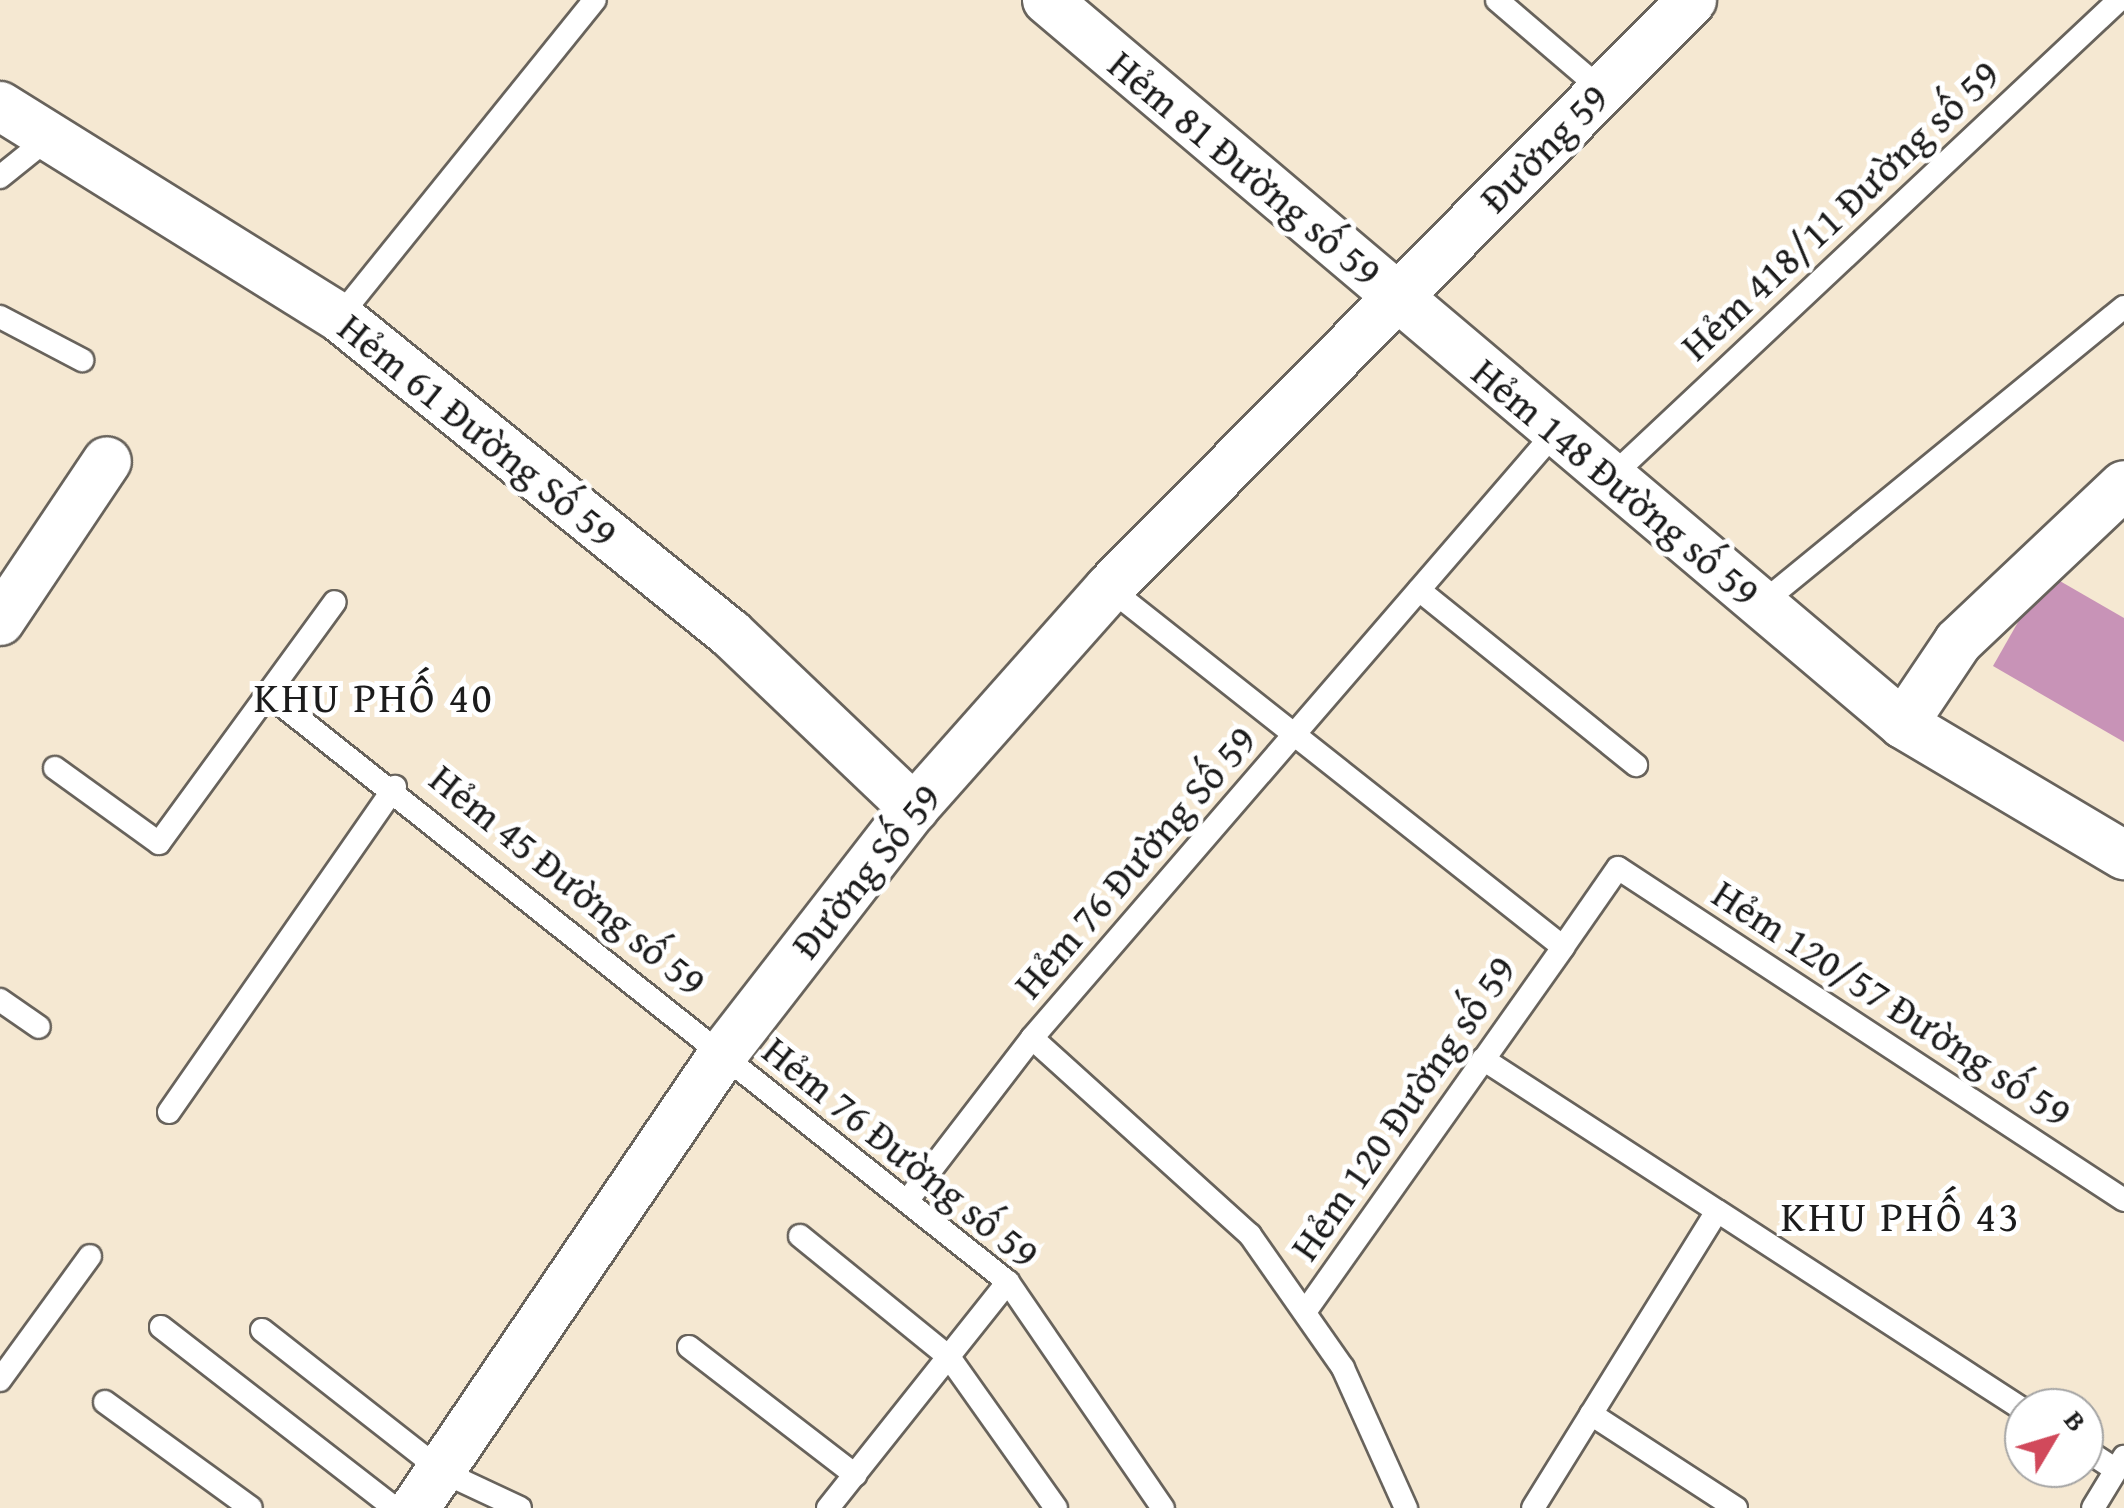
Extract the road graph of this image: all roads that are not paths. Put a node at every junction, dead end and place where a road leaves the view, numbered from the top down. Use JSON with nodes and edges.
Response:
{"nodes":[{"id":1,"x":595,"y":0,"type":"edge"},
{"id":2,"x":1048,"y":0,"type":"edge"},
{"id":3,"x":1497,"y":0,"type":"edge"},
{"id":4,"x":1692,"y":0,"type":"edge"},
{"id":5,"x":2119,"y":0,"type":"edge"},
{"id":6,"x":1602,"y":90,"type":"junction"},
{"id":7,"x":0,"y":106,"type":"edge"},
{"id":8,"x":51,"y":136,"type":"junction"},
{"id":9,"x":0,"y":177,"type":"edge"},
{"id":10,"x":1396,"y":297,"type":"junction"},
{"id":11,"x":2124,"y":306,"type":"edge"},
{"id":12,"x":0,"y":317,"type":"edge"},
{"id":13,"x":340,"y":317,"type":"junction"},
{"id":14,"x":82,"y":360,"type":"dead end"},
{"id":15,"x":1558,"y":430,"type":"junction"},
{"id":16,"x":107,"y":461,"type":"dead end"},
{"id":17,"x":1613,"y":475,"type":"junction"},
{"id":18,"x":2124,"y":485,"type":"edge"},
{"id":19,"x":1109,"y":588,"type":"junction"},
{"id":20,"x":1419,"y":590,"type":"junction"},
{"id":21,"x":334,"y":602,"type":"dead end"},
{"id":22,"x":1761,"y":604,"type":"junction"},
{"id":23,"x":0,"y":621,"type":"edge"},
{"id":24,"x":268,"y":694,"type":"junction"},
{"id":25,"x":1903,"y":724,"type":"junction"},
{"id":26,"x":1295,"y":734,"type":"junction"},
{"id":27,"x":1636,"y":766,"type":"dead end"},
{"id":28,"x":55,"y":768,"type":"dead end"},
{"id":29,"x":395,"y":787,"type":"junction"},
{"id":30,"x":914,"y":808,"type":"junction"},
{"id":31,"x":2124,"y":855,"type":"edge"},
{"id":32,"x":1618,"y":868,"type":"joint"},
{"id":33,"x":1563,"y":947,"type":"junction"},
{"id":34,"x":0,"y":1000,"type":"edge"},
{"id":35,"x":39,"y":1027,"type":"dead end"},
{"id":36,"x":1032,"y":1038,"type":"junction"},
{"id":37,"x":723,"y":1054,"type":"junction"},
{"id":38,"x":1483,"y":1059,"type":"junction"},
{"id":39,"x":169,"y":1112,"type":"dead end"},
{"id":40,"x":2124,"y":1200,"type":"edge"},
{"id":41,"x":908,"y":1201,"type":"junction"},
{"id":42,"x":1717,"y":1211,"type":"junction"},
{"id":43,"x":800,"y":1236,"type":"dead end"},
{"id":44,"x":90,"y":1256,"type":"dead end"},
{"id":45,"x":1008,"y":1282,"type":"junction"},
{"id":46,"x":1305,"y":1312,"type":"junction"},
{"id":47,"x":161,"y":1327,"type":"dead end"},
{"id":48,"x":262,"y":1330,"type":"dead end"},
{"id":49,"x":689,"y":1347,"type":"dead end"},
{"id":50,"x":948,"y":1357,"type":"junction"},
{"id":51,"x":0,"y":1380,"type":"edge"},
{"id":52,"x":2004,"y":1397,"type":"edge"},
{"id":53,"x":105,"y":1402,"type":"dead end"},
{"id":54,"x":1591,"y":1414,"type":"junction"},
{"id":55,"x":2120,"y":1464,"type":"edge"},
{"id":56,"x":854,"y":1475,"type":"junction"},
{"id":57,"x":429,"y":1490,"type":"edge"},
{"id":58,"x":251,"y":1508,"type":"edge"},
{"id":59,"x":394,"y":1508,"type":"edge"},
{"id":60,"x":520,"y":1508,"type":"edge"},
{"id":61,"x":828,"y":1508,"type":"edge"},
{"id":62,"x":1056,"y":1508,"type":"edge"},
{"id":63,"x":1162,"y":1508,"type":"edge"},
{"id":64,"x":1406,"y":1508,"type":"edge"},
{"id":65,"x":1533,"y":1508,"type":"edge"},
{"id":66,"x":1736,"y":1508,"type":"edge"},
{"id":67,"x":2094,"y":1508,"type":"edge"}],
"edges":[{"from":1,"to":13,"type":"lane"},
{"from":2,"to":10,"type":"street","name":"Hẻm 81 Đường số 59"},
{"from":3,"to":6,"type":"lane"},
{"from":4,"to":6,"type":"street","name":"Đường 59"},
{"from":5,"to":17,"type":"lane","name":"Hẻm 418/11 Đường số 59"},
{"from":6,"to":10,"type":"street","name":"Đường 59"},
{"from":7,"to":8,"type":"street","name":"Hẻm 61 Đường Số 59"},
{"from":8,"to":9,"type":"lane"},
{"from":8,"to":13,"type":"street","name":"Hẻm 61 Đường Số 59"},
{"from":10,"to":15,"type":"street","name":"Hẻm 148 Đường số 59"},
{"from":10,"to":19,"type":"street","name":"Đường Số 59"},
{"from":11,"to":22,"type":"lane"},
{"from":12,"to":14,"type":"lane"},
{"from":13,"to":30,"type":"street","name":"Hẻm 61 Đường Số 59"},
{"from":15,"to":17,"type":"street","name":"Hẻm 148 Đường số 59"},
{"from":15,"to":20,"type":"lane"},
{"from":16,"to":23,"type":"street"},
{"from":17,"to":22,"type":"street","name":"Hẻm 148 Đường số 59"},
{"from":18,"to":25,"type":"street"},
{"from":19,"to":26,"type":"lane","name":"Hẻm 120 Đường số 59"},
{"from":19,"to":30,"type":"street","name":"Đường Số 59"},
{"from":20,"to":26,"type":"lane"},
{"from":20,"to":27,"type":"lane"},
{"from":21,"to":24,"type":"lane"},
{"from":22,"to":25,"type":"street","name":"Hẻm 148 Đường số 59"},
{"from":24,"to":28,"type":"lane"},
{"from":24,"to":29,"type":"lane","name":"Hẻm 45 Đường số 59"},
{"from":25,"to":31,"type":"street"},
{"from":26,"to":33,"type":"lane","name":"Hẻm 120 Đường số 59"},
{"from":26,"to":36,"type":"lane","name":"Hẻm 76 Đường Số 59"},
{"from":29,"to":37,"type":"lane","name":"Hẻm 45 Đường số 59"},
{"from":29,"to":39,"type":"lane"},
{"from":30,"to":37,"type":"street","name":"Đường Số 59"},
{"from":32,"to":33,"type":"lane","name":"Hẻm 120 Đường số 59"},
{"from":32,"to":40,"type":"lane","name":"Hẻm 120/57 Đường số 59"},
{"from":33,"to":38,"type":"lane","name":"Hẻm 120 Đường số 59"},
{"from":34,"to":35,"type":"lane"},
{"from":36,"to":41,"type":"lane","name":"Hẻm 76 Đường Số 59"},
{"from":36,"to":46,"type":"lane","name":"Hẻm 76 Đường Số 59"},
{"from":37,"to":41,"type":"lane","name":"Hẻm 76 Đường số 59"},
{"from":37,"to":57,"type":"street","name":"Đường Số 59"},
{"from":38,"to":42,"type":"lane"},
{"from":38,"to":46,"type":"lane","name":"Hẻm 120 Đường số 59"},
{"from":41,"to":45,"type":"lane","name":"Hẻm 76 Đường số 59"},
{"from":42,"to":52,"type":"lane"},
{"from":42,"to":54,"type":"lane"},
{"from":43,"to":50,"type":"lane"},
{"from":44,"to":51,"type":"lane"},
{"from":45,"to":50,"type":"lane"},
{"from":45,"to":63,"type":"lane","name":"Hẻm 76 Đường số 59"},
{"from":46,"to":64,"type":"lane","name":"Hẻm 76 Đường Số 59"},
{"from":47,"to":59,"type":"lane"},
{"from":48,"to":57,"type":"lane"},
{"from":49,"to":56,"type":"lane"},
{"from":50,"to":56,"type":"lane"},
{"from":50,"to":62,"type":"lane"},
{"from":53,"to":58,"type":"lane"},
{"from":54,"to":65,"type":"lane"},
{"from":54,"to":66,"type":"lane"},
{"from":55,"to":67,"type":"lane"},
{"from":56,"to":61,"type":"lane"},
{"from":57,"to":60,"type":"lane"}]}
